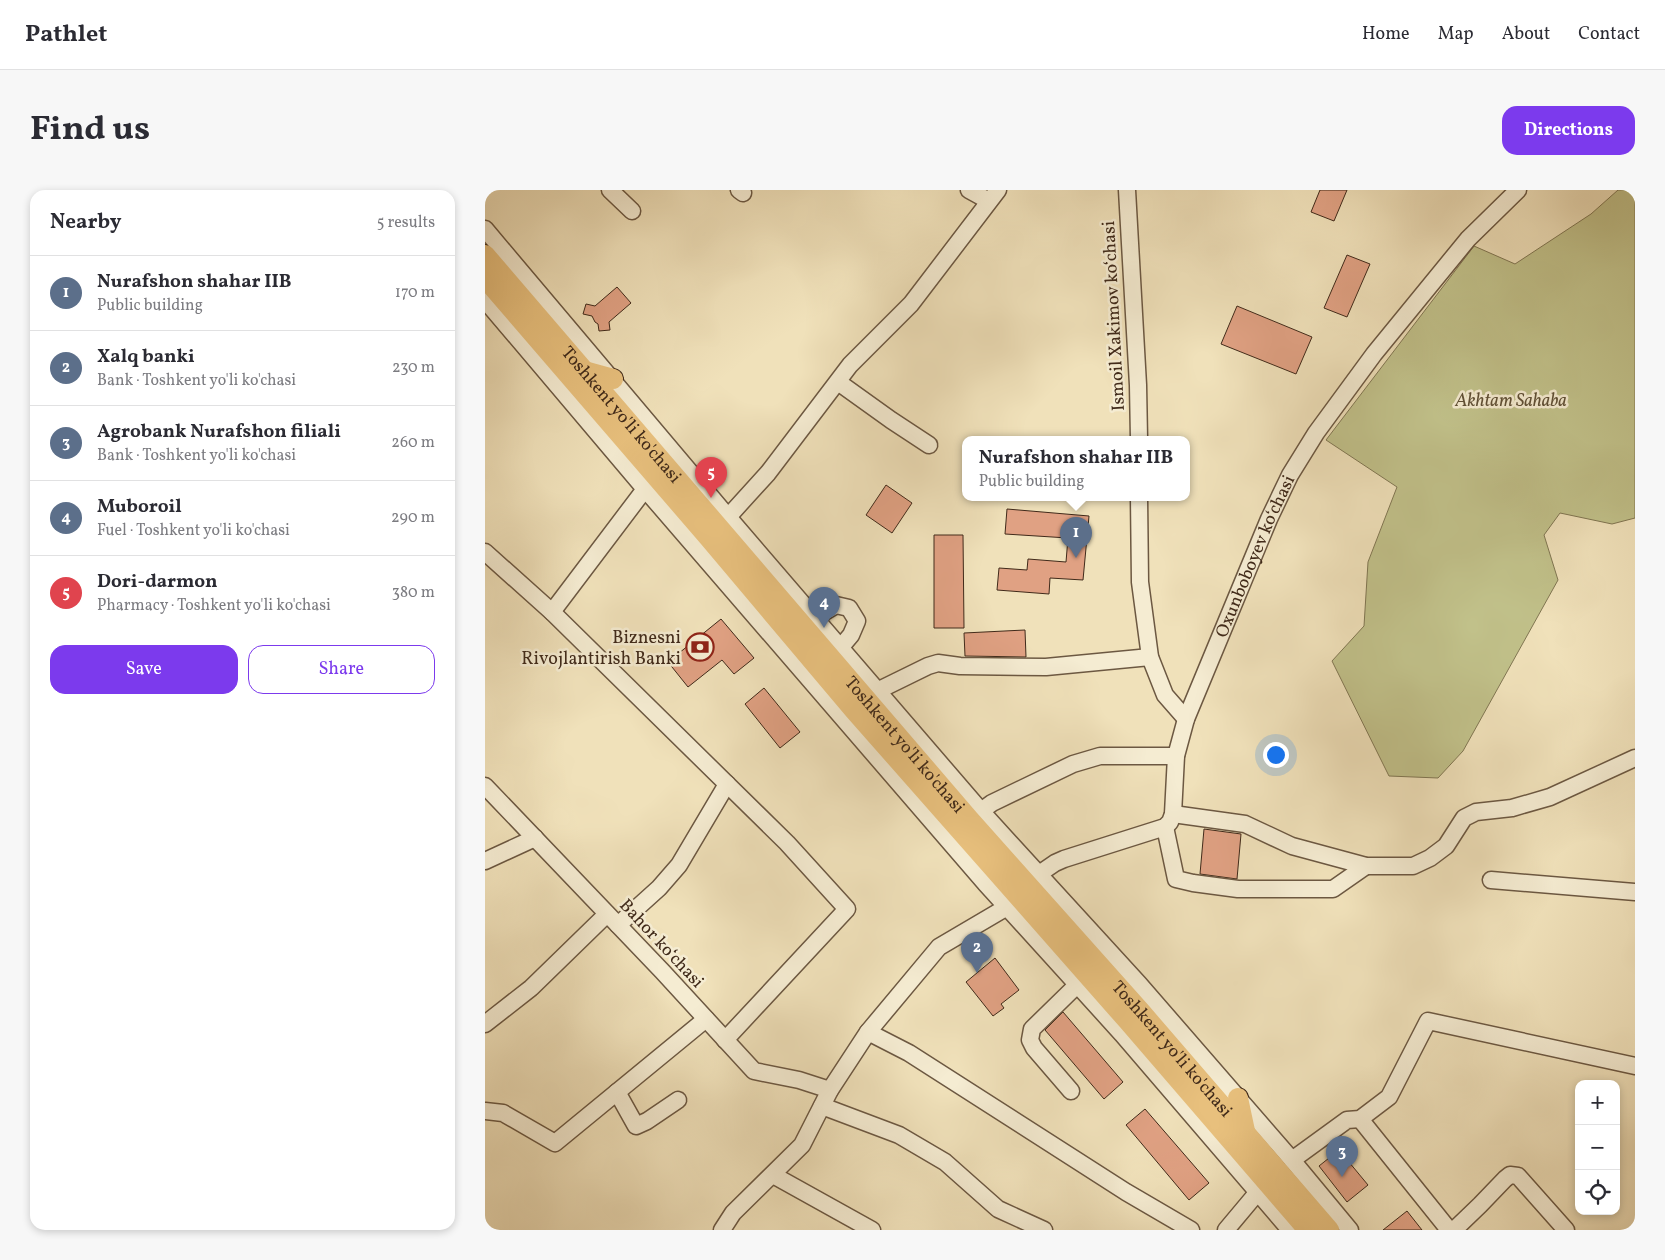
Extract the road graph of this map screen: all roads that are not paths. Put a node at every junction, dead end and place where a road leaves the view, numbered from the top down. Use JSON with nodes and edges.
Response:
{"nodes":[{"id":1,"x":610,"y":190,"type":"edge"},
{"id":2,"x":969,"y":190,"type":"edge"},
{"id":3,"x":1127,"y":190,"type":"edge"},
{"id":4,"x":1517,"y":190,"type":"edge"},
{"id":5,"x":994,"y":195,"type":"edge"},
{"id":6,"x":633,"y":211,"type":"dead end"},
{"id":7,"x":485,"y":229,"type":"edge"},
{"id":8,"x":485,"y":255,"type":"edge"},
{"id":9,"x":485,"y":278,"type":"edge"},
{"id":10,"x":485,"y":300,"type":"edge"},
{"id":11,"x":549,"y":375,"type":"junction"},
{"id":12,"x":577,"y":375,"type":"junction"},
{"id":13,"x":613,"y":379,"type":"junction"},
{"id":14,"x":838,"y":382,"type":"junction"},
{"id":15,"x":1139,"y":436,"type":"edge"},
{"id":16,"x":929,"y":445,"type":"dead end"},
{"id":17,"x":645,"y":489,"type":"junction"},
{"id":18,"x":1139,"y":501,"type":"edge"},
{"id":19,"x":728,"y":517,"type":"junction"},
{"id":20,"x":485,"y":552,"type":"edge"},
{"id":21,"x":552,"y":612,"type":"junction"},
{"id":22,"x":815,"y":618,"type":"junction"},
{"id":23,"x":840,"y":648,"type":"junction"},
{"id":24,"x":1150,"y":657,"type":"junction"},
{"id":25,"x":877,"y":691,"type":"junction"},
{"id":26,"x":849,"y":715,"type":"junction"},
{"id":27,"x":1186,"y":719,"type":"junction"},
{"id":28,"x":1176,"y":756,"type":"junction"},
{"id":29,"x":1635,"y":758,"type":"edge"},
{"id":30,"x":727,"y":784,"type":"junction"},
{"id":31,"x":485,"y":786,"type":"edge"},
{"id":32,"x":981,"y":811,"type":"junction"},
{"id":33,"x":1169,"y":821,"type":"junction"},
{"id":34,"x":535,"y":838,"type":"junction"},
{"id":35,"x":485,"y":861,"type":"edge"},
{"id":36,"x":1366,"y":866,"type":"junction"},
{"id":37,"x":1491,"y":880,"type":"dead end"},
{"id":38,"x":1023,"y":891,"type":"junction"},
{"id":39,"x":1635,"y":892,"type":"edge"},
{"id":40,"x":612,"y":919,"type":"junction"},
{"id":41,"x":1077,"y":985,"type":"junction"},
{"id":42,"x":706,"y":1019,"type":"junction"},
{"id":43,"x":485,"y":1024,"type":"edge"},
{"id":44,"x":868,"y":1032,"type":"junction"},
{"id":45,"x":725,"y":1040,"type":"junction"},
{"id":46,"x":1635,"y":1066,"type":"edge"},
{"id":47,"x":830,"y":1090,"type":"junction"},
{"id":48,"x":1071,"y":1091,"type":"dead end"},
{"id":49,"x":617,"y":1092,"type":"junction"},
{"id":50,"x":1238,"y":1098,"type":"junction"},
{"id":51,"x":678,"y":1100,"type":"dead end"},
{"id":52,"x":822,"y":1106,"type":"junction"},
{"id":53,"x":485,"y":1111,"type":"edge"},
{"id":54,"x":1360,"y":1119,"type":"junction"},
{"id":55,"x":1221,"y":1128,"type":"junction"},
{"id":56,"x":1246,"y":1132,"type":"junction"},
{"id":57,"x":1226,"y":1155,"type":"junction"},
{"id":58,"x":1292,"y":1160,"type":"junction"},
{"id":59,"x":773,"y":1174,"type":"junction"},
{"id":60,"x":1257,"y":1193,"type":"junction"},
{"id":61,"x":722,"y":1230,"type":"edge"},
{"id":62,"x":873,"y":1230,"type":"edge"},
{"id":63,"x":1044,"y":1230,"type":"edge"},
{"id":64,"x":1191,"y":1230,"type":"edge"},
{"id":65,"x":1226,"y":1230,"type":"edge"},
{"id":66,"x":1290,"y":1230,"type":"edge"},
{"id":67,"x":1308,"y":1230,"type":"edge"},
{"id":68,"x":1329,"y":1230,"type":"edge"},
{"id":69,"x":1351,"y":1230,"type":"edge"},
{"id":70,"x":1449,"y":1230,"type":"edge"},
{"id":71,"x":1454,"y":1230,"type":"edge"},
{"id":72,"x":1566,"y":1230,"type":"edge"}],
"edges":[{"from":1,"to":6,"type":"street"},
{"from":2,"to":5,"type":"street"},
{"from":3,"to":15,"type":"street","name":"Ismoil Xakimov ko‘chasi"},
{"from":4,"to":27,"type":"street","name":"Oxunboboyev ko‘chasi"},
{"from":5,"to":14,"type":"street"},
{"from":7,"to":13,"type":"street"},
{"from":8,"to":12,"type":"main road","name":"Toshkent yo'li ko'chasi"},
{"from":9,"to":12,"type":"main road","name":"Toshkent yo'li ko'chasi"},
{"from":10,"to":11,"type":"street"},
{"from":11,"to":12,"type":"main road"},
{"from":11,"to":17,"type":"street"},
{"from":12,"to":13,"type":"main road"},
{"from":12,"to":26,"type":"main road","name":"Toshkent yo'li ko'chasi"},
{"from":12,"to":38,"type":"main road","name":"Toshkent yo'li ko'chasi"},
{"from":13,"to":19,"type":"street"},
{"from":14,"to":16,"type":"street"},
{"from":14,"to":19,"type":"street"},
{"from":17,"to":21,"type":"street"},
{"from":17,"to":26,"type":"street"},
{"from":18,"to":24,"type":"street"},
{"from":19,"to":22,"type":"street"},
{"from":20,"to":21,"type":"street"},
{"from":21,"to":30,"type":"street"},
{"from":22,"to":23,"type":"street"},
{"from":22,"to":23,"type":"street"},
{"from":23,"to":25,"type":"street"},
{"from":24,"to":25,"type":"street"},
{"from":24,"to":27,"type":"street"},
{"from":25,"to":32,"type":"street"},
{"from":26,"to":38,"type":"main road","name":"Toshkent yo'li ko'chasi"},
{"from":27,"to":28,"type":"street","name":"Oxunboboyev ko‘chasi"},
{"from":28,"to":32,"type":"street"},
{"from":28,"to":33,"type":"street","name":"Oxunboboyev ko‘chasi"},
{"from":29,"to":36,"type":"street"},
{"from":30,"to":40,"type":"street"},
{"from":30,"to":45,"type":"street"},
{"from":31,"to":34,"type":"street","name":"Bahor ko‘chasi"},
{"from":32,"to":38,"type":"street"},
{"from":33,"to":36,"type":"street"},
{"from":33,"to":36,"type":"street","name":"Oxunboboyev ko‘chasi"},
{"from":33,"to":38,"type":"street"},
{"from":34,"to":35,"type":"street"},
{"from":34,"to":40,"type":"street","name":"Bahor ko‘chasi"},
{"from":37,"to":39,"type":"street"},
{"from":38,"to":41,"type":"street"},
{"from":38,"to":44,"type":"street"},
{"from":38,"to":50,"type":"street"},
{"from":38,"to":55,"type":"main road","name":"Toshkent yo'li ko'chasi"},
{"from":38,"to":56,"type":"main road","name":"Toshkent yo'li ko'chasi"},
{"from":40,"to":42,"type":"street","name":"Bahor ko‘chasi"},
{"from":40,"to":43,"type":"street"},
{"from":41,"to":48,"type":"street"},
{"from":41,"to":57,"type":"street"},
{"from":42,"to":45,"type":"street","name":"Bahor ko‘chasi"},
{"from":42,"to":49,"type":"street"},
{"from":44,"to":47,"type":"street"},
{"from":44,"to":64,"type":"street"},
{"from":45,"to":47,"type":"street","name":"Bahor ko‘chasi"},
{"from":46,"to":54,"type":"street"},
{"from":47,"to":52,"type":"street"},
{"from":49,"to":51,"type":"street"},
{"from":49,"to":53,"type":"street"},
{"from":50,"to":56,"type":"main road"},
{"from":50,"to":58,"type":"street"},
{"from":52,"to":59,"type":"street"},
{"from":52,"to":63,"type":"street"},
{"from":54,"to":58,"type":"street"},
{"from":54,"to":70,"type":"street"},
{"from":55,"to":57,"type":"main road"},
{"from":55,"to":67,"type":"main road","name":"Toshkent yo'li ko'chasi"},
{"from":56,"to":68,"type":"main road","name":"Toshkent yo'li ko'chasi"},
{"from":57,"to":60,"type":"street"},
{"from":58,"to":69,"type":"street"},
{"from":59,"to":61,"type":"street"},
{"from":59,"to":62,"type":"street"},
{"from":60,"to":65,"type":"street"},
{"from":60,"to":66,"type":"street"},
{"from":71,"to":72,"type":"street"}]}
